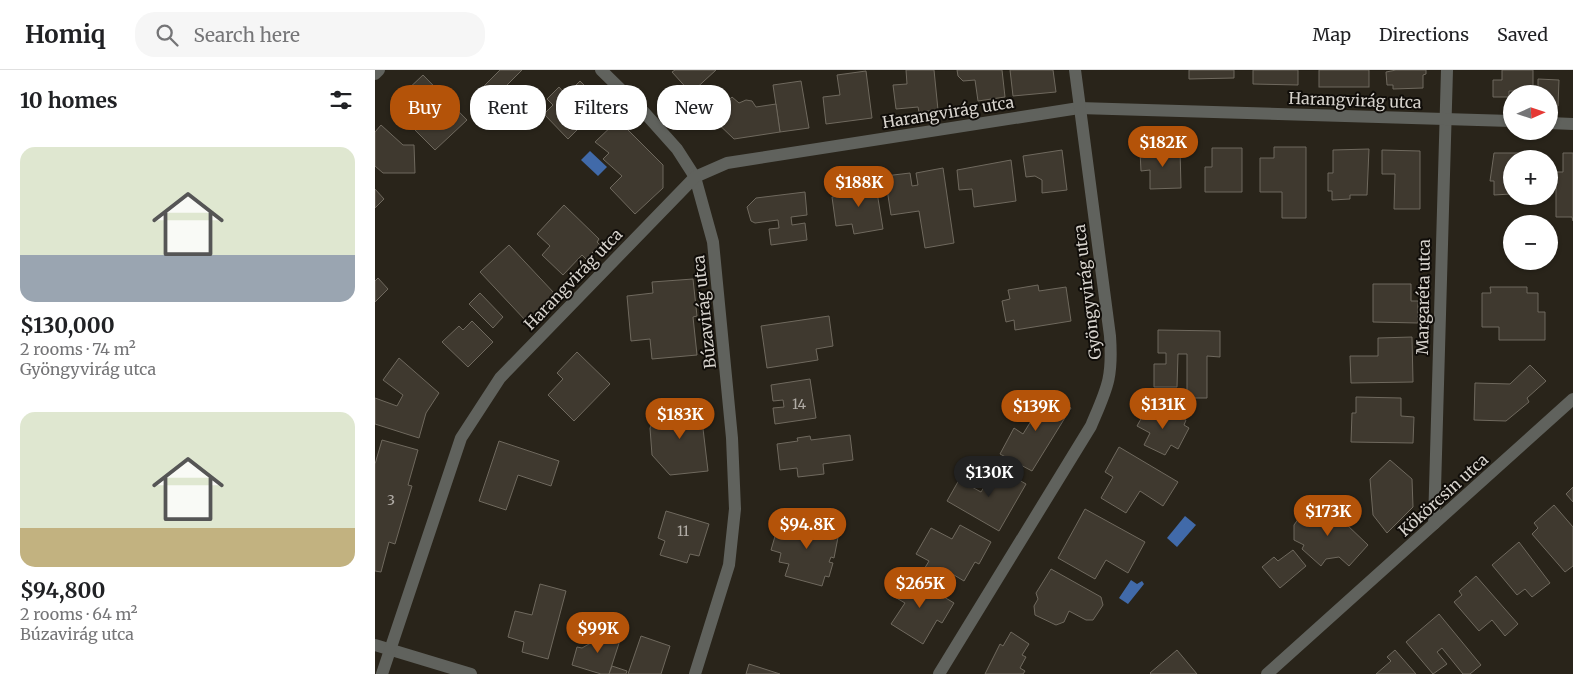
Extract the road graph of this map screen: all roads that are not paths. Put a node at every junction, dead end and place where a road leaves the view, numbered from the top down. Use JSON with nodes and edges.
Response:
{"nodes":[{"id":1,"x":379,"y":70,"type":"edge"},
{"id":2,"x":601,"y":70,"type":"edge"},
{"id":3,"x":1075,"y":70,"type":"edge"},
{"id":4,"x":1447,"y":70,"type":"edge"},
{"id":5,"x":375,"y":74,"type":"edge"},
{"id":6,"x":1079,"y":108,"type":"junction"},
{"id":7,"x":1446,"y":118,"type":"junction"},
{"id":8,"x":1503,"y":121,"type":"edge"},
{"id":9,"x":1558,"y":123,"type":"edge"},
{"id":10,"x":1573,"y":124,"type":"edge"},
{"id":11,"x":695,"y":177,"type":"junction"},
{"id":12,"x":1573,"y":399,"type":"edge"},
{"id":13,"x":1434,"y":524,"type":"junction"},
{"id":14,"x":375,"y":645,"type":"edge"},
{"id":15,"x":389,"y":649,"type":"junction"},
{"id":16,"x":382,"y":674,"type":"edge"},
{"id":17,"x":471,"y":674,"type":"edge"},
{"id":18,"x":695,"y":674,"type":"edge"},
{"id":19,"x":939,"y":674,"type":"edge"},
{"id":20,"x":1267,"y":674,"type":"edge"}],
"edges":[{"from":1,"to":5,"type":"street"},
{"from":2,"to":11,"type":"street","name":"Búzavirág utca"},
{"from":3,"to":6,"type":"street","name":"Gyöngyvirág utca"},
{"from":4,"to":7,"type":"street","name":"Margaréta utca"},
{"from":6,"to":7,"type":"street","name":"Harangvirág utca"},
{"from":6,"to":11,"type":"street","name":"Harangvirág utca"},
{"from":6,"to":19,"type":"street","name":"Gyöngyvirág utca"},
{"from":7,"to":8,"type":"street","name":"Harangvirág utca"},
{"from":7,"to":13,"type":"street","name":"Margaréta utca"},
{"from":9,"to":10,"type":"street"},
{"from":11,"to":15,"type":"street","name":"Harangvirág utca"},
{"from":11,"to":18,"type":"street","name":"Búzavirág utca"},
{"from":12,"to":13,"type":"street","name":"Kökörcsin utca"},
{"from":13,"to":20,"type":"street","name":"Kökörcsin utca"},
{"from":14,"to":15,"type":"street"},
{"from":15,"to":16,"type":"street","name":"Harangvirág utca"},
{"from":15,"to":17,"type":"street"}]}
